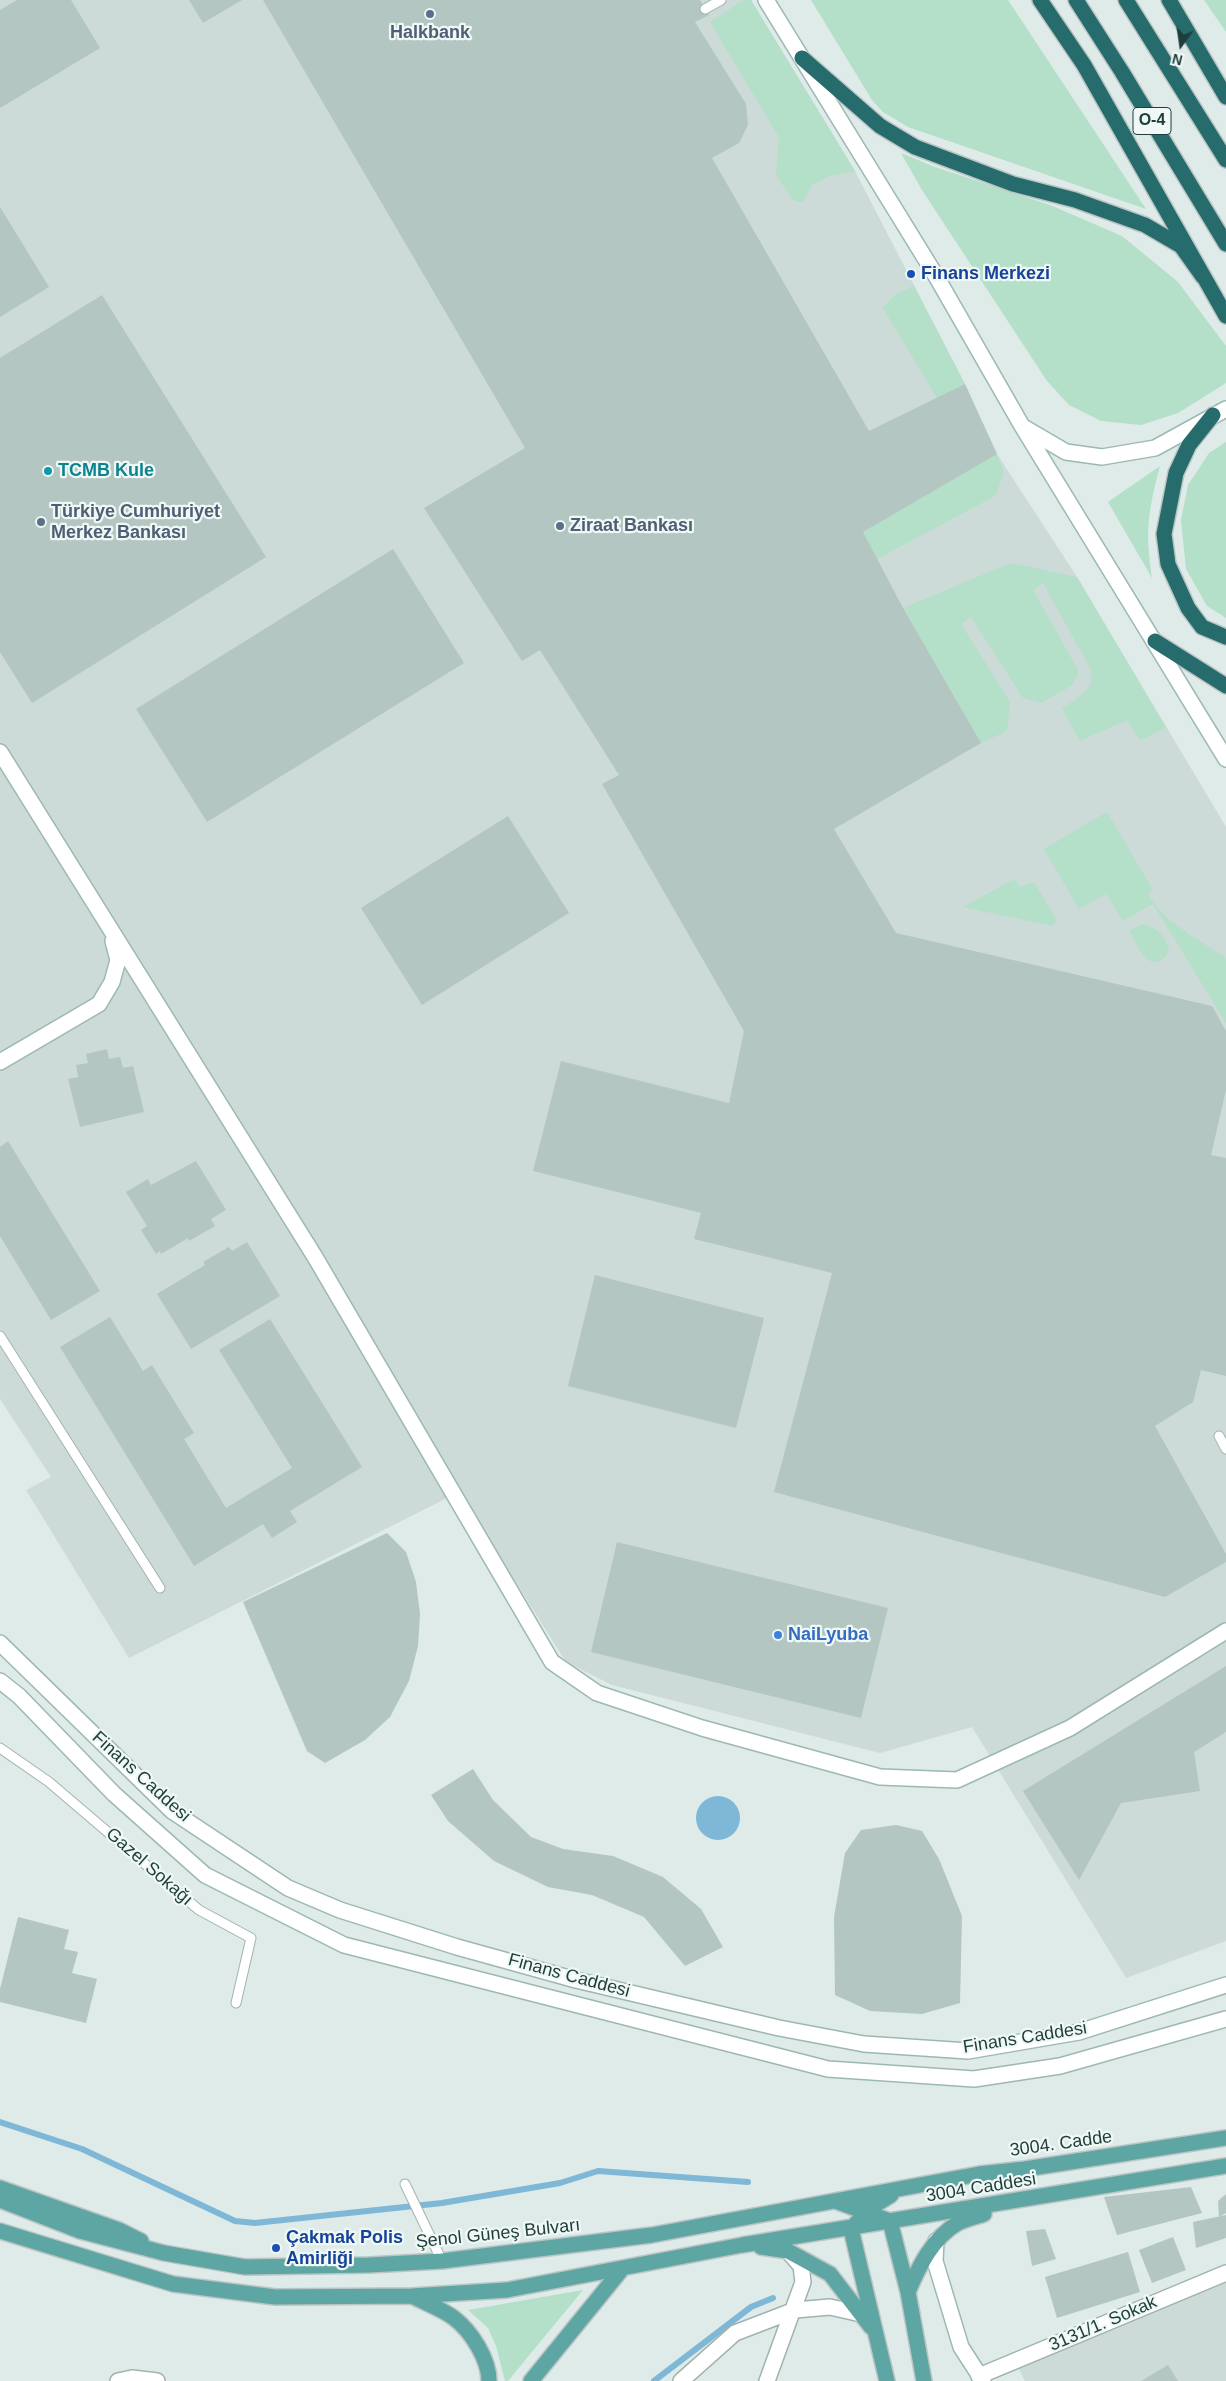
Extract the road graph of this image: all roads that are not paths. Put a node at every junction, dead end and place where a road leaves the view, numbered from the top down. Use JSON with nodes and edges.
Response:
{"nodes":[{"id":1,"x":720,"y":0,"type":"edge"},
{"id":2,"x":766,"y":0,"type":"edge"},
{"id":3,"x":1040,"y":0,"type":"edge"},
{"id":4,"x":1076,"y":0,"type":"edge"},
{"id":5,"x":1126,"y":0,"type":"edge"},
{"id":6,"x":1169,"y":0,"type":"edge"},
{"id":7,"x":705,"y":9,"type":"dead end"},
{"id":8,"x":802,"y":58,"type":"junction"},
{"id":9,"x":1226,"y":97,"type":"edge"},
{"id":10,"x":1226,"y":160,"type":"edge"},
{"id":11,"x":1226,"y":244,"type":"edge"},
{"id":12,"x":1203,"y":277,"type":"junction"},
{"id":13,"x":1226,"y":316,"type":"edge"},
{"id":14,"x":1220,"y":412,"type":"edge"},
{"id":15,"x":1022,"y":426,"type":"junction"},
{"id":16,"x":1226,"y":637,"type":"edge"},
{"id":17,"x":1155,"y":641,"type":"junction"},
{"id":18,"x":1226,"y":686,"type":"edge"},
{"id":19,"x":0,"y":752,"type":"edge"},
{"id":20,"x":1226,"y":759,"type":"edge"},
{"id":21,"x":109,"y":927,"type":"junction"},
{"id":22,"x":0,"y":1062,"type":"edge"},
{"id":23,"x":0,"y":1336,"type":"edge"},
{"id":24,"x":1219,"y":1436,"type":"dead end"},
{"id":25,"x":1226,"y":1449,"type":"edge"},
{"id":26,"x":160,"y":1588,"type":"dead end"},
{"id":27,"x":1226,"y":1631,"type":"edge"},
{"id":28,"x":0,"y":1643,"type":"edge"},
{"id":29,"x":0,"y":1682,"type":"edge"},
{"id":30,"x":0,"y":1748,"type":"edge"},
{"id":31,"x":1226,"y":1985,"type":"edge"},
{"id":32,"x":236,"y":2003,"type":"dead end"},
{"id":33,"x":1226,"y":2019,"type":"edge"},
{"id":34,"x":1226,"y":2138,"type":"edge"},
{"id":35,"x":1226,"y":2166,"type":"edge"},
{"id":36,"x":405,"y":2184,"type":"dead end"},
{"id":37,"x":0,"y":2188,"type":"edge"},
{"id":38,"x":901,"y":2189,"type":"junction"},
{"id":39,"x":0,"y":2200,"type":"edge"},
{"id":40,"x":835,"y":2202,"type":"junction"},
{"id":41,"x":1018,"y":2202,"type":"junction"},
{"id":42,"x":797,"y":2208,"type":"joint"},
{"id":43,"x":864,"y":2214,"type":"junction"},
{"id":44,"x":890,"y":2221,"type":"junction"},
{"id":45,"x":851,"y":2229,"type":"junction"},
{"id":46,"x":0,"y":2231,"type":"edge"},
{"id":47,"x":936,"y":2241,"type":"junction"},
{"id":48,"x":742,"y":2245,"type":"junction"},
{"id":49,"x":788,"y":2251,"type":"junction"},
{"id":50,"x":164,"y":2253,"type":"junction"},
{"id":51,"x":442,"y":2261,"type":"junction"},
{"id":52,"x":622,"y":2269,"type":"junction"},
{"id":53,"x":1226,"y":2273,"type":"edge"},
{"id":54,"x":908,"y":2292,"type":"junction"},
{"id":55,"x":412,"y":2296,"type":"junction"},
{"id":56,"x":795,"y":2310,"type":"junction"},
{"id":57,"x":860,"y":2314,"type":"junction"},
{"id":58,"x":876,"y":2332,"type":"junction"},
{"id":59,"x":981,"y":2378,"type":"edge"},
{"id":60,"x":118,"y":2381,"type":"edge"},
{"id":61,"x":157,"y":2381,"type":"edge"},
{"id":62,"x":489,"y":2381,"type":"edge"},
{"id":63,"x":531,"y":2381,"type":"edge"},
{"id":64,"x":681,"y":2381,"type":"edge"},
{"id":65,"x":767,"y":2381,"type":"edge"},
{"id":66,"x":887,"y":2381,"type":"edge"},
{"id":67,"x":924,"y":2381,"type":"edge"}],
"edges":[{"from":1,"to":7,"type":"lane"},
{"from":2,"to":8,"type":"street"},
{"from":3,"to":12,"type":"highway"},
{"from":4,"to":11,"type":"highway","number":"O-4"},
{"from":5,"to":10,"type":"highway","number":"O-4"},
{"from":6,"to":9,"type":"highway"},
{"from":8,"to":12,"type":"highway"},
{"from":8,"to":15,"type":"street"},
{"from":12,"to":13,"type":"highway"},
{"from":14,"to":15,"type":"street"},
{"from":14,"to":16,"type":"highway"},
{"from":15,"to":17,"type":"street"},
{"from":17,"to":18,"type":"highway"},
{"from":17,"to":20,"type":"street"},
{"from":19,"to":21,"type":"street"},
{"from":21,"to":22,"type":"street"},
{"from":21,"to":27,"type":"street"},
{"from":23,"to":26,"type":"lane"},
{"from":24,"to":25,"type":"lane"},
{"from":28,"to":31,"type":"street","name":"Finans Caddesi"},
{"from":29,"to":33,"type":"street","name":"Finans Caddesi"},
{"from":30,"to":32,"type":"lane","name":"Gazel Sokağı"},
{"from":34,"to":38,"type":"main road","name":"3004. Cadde"},
{"from":35,"to":41,"type":"main road","name":"3004 Caddesi"},
{"from":36,"to":51,"type":"lane"},
{"from":37,"to":50,"type":"main road"},
{"from":38,"to":40,"type":"main road","name":"3004 Caddesi"},
{"from":38,"to":43,"type":"main road"},
{"from":39,"to":50,"type":"main road","name":"Şenol Güneş Bulvarı"},
{"from":40,"to":42,"type":"main road","name":"3004 Caddesi"},
{"from":40,"to":43,"type":"main road"},
{"from":41,"to":44,"type":"main road","name":"3004 Caddesi"},
{"from":41,"to":47,"type":"main road"},
{"from":42,"to":51,"type":"main road","name":"Şenol Güneş Bulvarı"},
{"from":43,"to":44,"type":"main road"},
{"from":43,"to":45,"type":"main road"},
{"from":44,"to":45,"type":"main road","name":"3004 Caddesi"},
{"from":44,"to":54,"type":"main road"},
{"from":45,"to":48,"type":"main road","name":"3004 Caddesi"},
{"from":45,"to":58,"type":"main road"},
{"from":46,"to":55,"type":"main road"},
{"from":47,"to":54,"type":"main road"},
{"from":47,"to":59,"type":"street"},
{"from":48,"to":49,"type":"main road"},
{"from":48,"to":52,"type":"main road"},
{"from":49,"to":56,"type":"street"},
{"from":49,"to":57,"type":"main road"},
{"from":50,"to":51,"type":"main road","name":"Şenol Güneş Bulvarı"},
{"from":52,"to":55,"type":"main road"},
{"from":52,"to":63,"type":"main road"},
{"from":53,"to":59,"type":"street","name":"3131/1. Sokak"},
{"from":54,"to":67,"type":"main road"},
{"from":55,"to":62,"type":"main road"},
{"from":56,"to":57,"type":"street"},
{"from":56,"to":64,"type":"street"},
{"from":56,"to":65,"type":"street"},
{"from":57,"to":58,"type":"main road"},
{"from":58,"to":66,"type":"main road"},
{"from":60,"to":61,"type":"street"}]}
